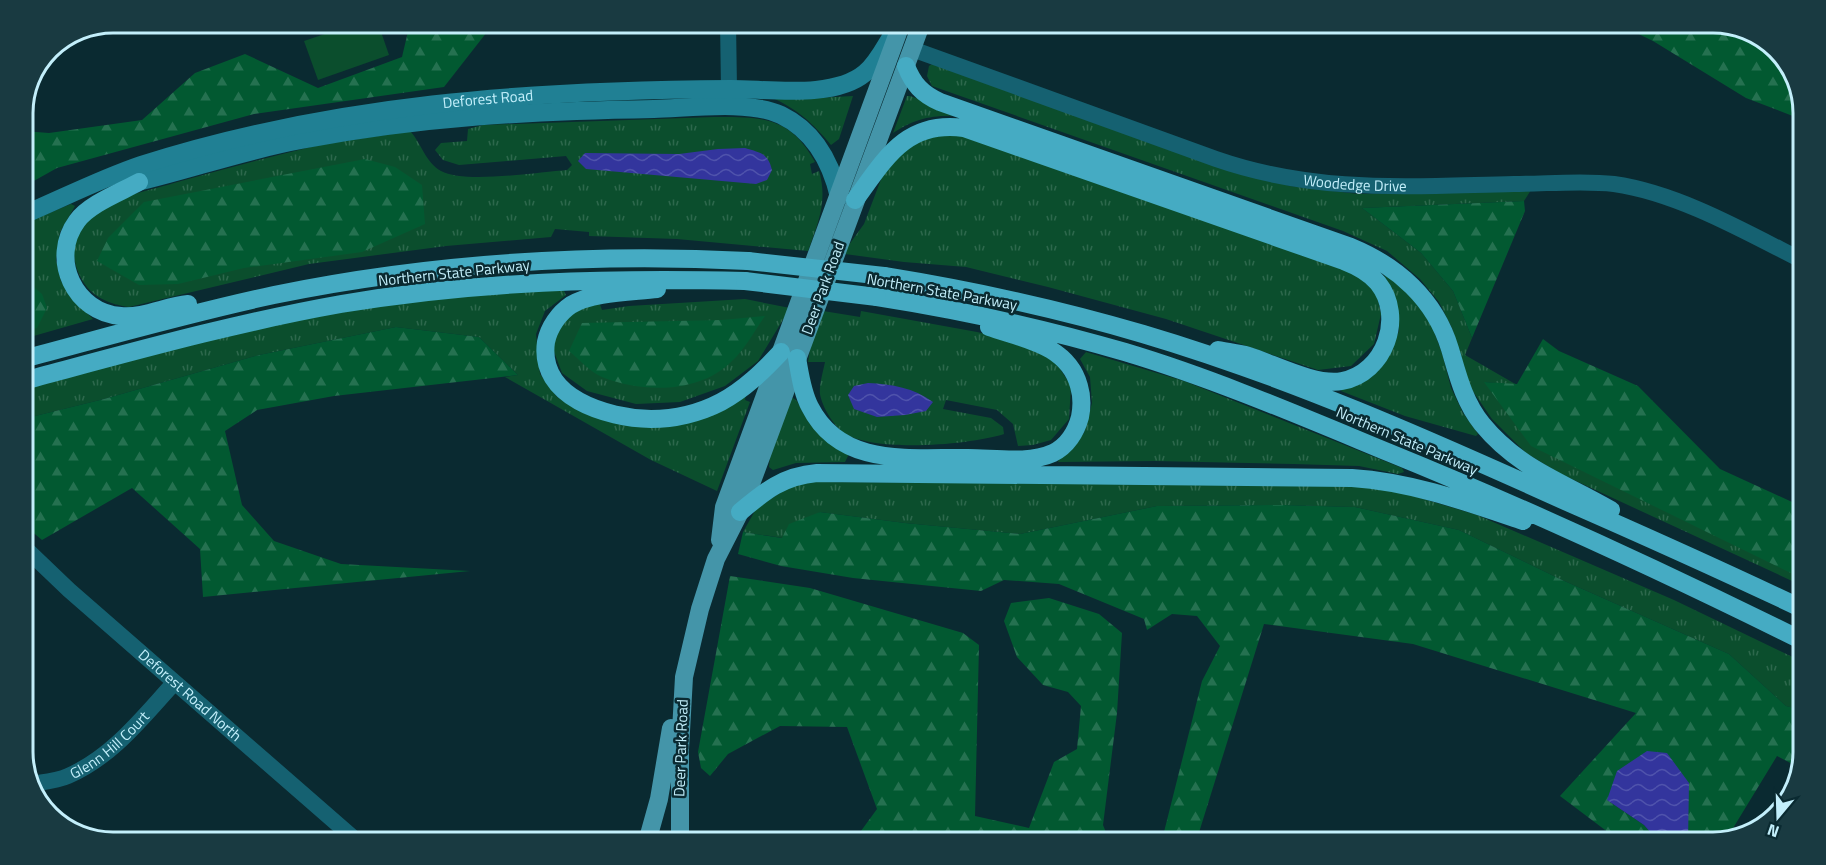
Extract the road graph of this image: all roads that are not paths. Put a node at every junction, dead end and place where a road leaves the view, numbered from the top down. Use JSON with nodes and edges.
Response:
{"nodes":[{"id":1,"x":728,"y":33,"type":"edge"},
{"id":2,"x":894,"y":33,"type":"edge"},
{"id":3,"x":898,"y":33,"type":"edge"},
{"id":4,"x":918,"y":33,"type":"edge"},
{"id":5,"x":912,"y":49,"type":"junction"},
{"id":6,"x":906,"y":66,"type":"junction"},
{"id":7,"x":729,"y":89,"type":"junction"},
{"id":8,"x":139,"y":182,"type":"junction"},
{"id":9,"x":847,"y":199,"type":"junction"},
{"id":10,"x":57,"y":201,"type":"junction"},
{"id":11,"x":33,"y":211,"type":"edge"},
{"id":12,"x":1793,"y":256,"type":"edge"},
{"id":13,"x":745,"y":281,"type":"junction"},
{"id":14,"x":274,"y":295,"type":"junction"},
{"id":15,"x":920,"y":303,"type":"junction"},
{"id":16,"x":1146,"y":335,"type":"junction"},
{"id":17,"x":789,"y":355,"type":"junction"},
{"id":18,"x":33,"y":356,"type":"edge"},
{"id":19,"x":33,"y":378,"type":"edge"},
{"id":20,"x":740,"y":512,"type":"junction"},
{"id":21,"x":719,"y":551,"type":"junction"},
{"id":22,"x":1682,"y":552,"type":"junction"},
{"id":23,"x":33,"y":556,"type":"edge"},
{"id":24,"x":1635,"y":560,"type":"junction"},
{"id":25,"x":1793,"y":604,"type":"edge"},
{"id":26,"x":1793,"y":636,"type":"edge"},
{"id":27,"x":684,"y":677,"type":"junction"},
{"id":28,"x":174,"y":682,"type":"junction"},
{"id":29,"x":39,"y":783,"type":"edge"},
{"id":30,"x":345,"y":832,"type":"edge"},
{"id":31,"x":650,"y":832,"type":"edge"},
{"id":32,"x":678,"y":832,"type":"edge"}],
"edges":[{"from":1,"to":7,"type":"street"},
{"from":2,"to":7,"type":"street","name":"Deforest Road"},
{"from":3,"to":9,"type":"main road","name":"Deer Park Road"},
{"from":4,"to":5,"type":"main road","name":"Deer Park Road"},
{"from":5,"to":6,"type":"main road","name":"Deer Park Road"},
{"from":5,"to":12,"type":"street","name":"Woodedge Drive"},
{"from":6,"to":9,"type":"main road","name":"Deer Park Road"},
{"from":6,"to":22,"type":"highway"},
{"from":7,"to":10,"type":"street","name":"Deforest Road"},
{"from":8,"to":9,"type":"street","name":"Deforest Road"},
{"from":8,"to":10,"type":"street","name":"Deforest Road"},
{"from":8,"to":14,"type":"highway"},
{"from":9,"to":16,"type":"highway"},
{"from":9,"to":17,"type":"main road","name":"Deer Park Road"},
{"from":10,"to":11,"type":"street","name":"Deforest Road"},
{"from":13,"to":15,"type":"highway","name":"Northern State Parkway","bridge":true},
{"from":13,"to":17,"type":"highway"},
{"from":13,"to":19,"type":"highway","name":"Northern State Parkway"},
{"from":14,"to":16,"type":"highway","name":"Northern State Parkway","bridge":true},
{"from":14,"to":18,"type":"highway","name":"Northern State Parkway"},
{"from":15,"to":17,"type":"highway"},
{"from":15,"to":24,"type":"highway","name":"Northern State Parkway"},
{"from":16,"to":22,"type":"highway","name":"Northern State Parkway"},
{"from":17,"to":20,"type":"main road","name":"Deer Park Road"},
{"from":17,"to":21,"type":"main road","name":"Deer Park Road"},
{"from":20,"to":21,"type":"main road","name":"Deer Park Road"},
{"from":20,"to":24,"type":"highway"},
{"from":21,"to":27,"type":"main road","name":"Deer Park Road"},
{"from":22,"to":25,"type":"highway","name":"Northern State Parkway"},
{"from":23,"to":28,"type":"street","name":"Deforest Road North"},
{"from":24,"to":26,"type":"highway","name":"Northern State Parkway"},
{"from":27,"to":31,"type":"main road"},
{"from":27,"to":32,"type":"main road","name":"Deer Park Road"},
{"from":28,"to":29,"type":"street","name":"Glenn Hill Court"},
{"from":28,"to":30,"type":"street","name":"Deforest Road North"}]}
